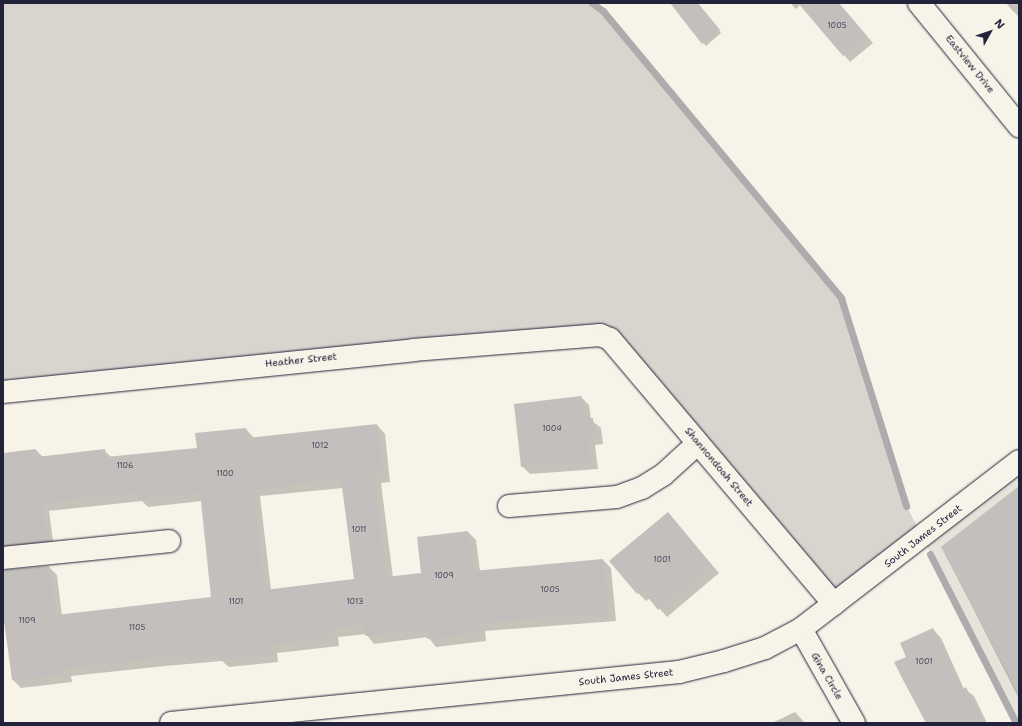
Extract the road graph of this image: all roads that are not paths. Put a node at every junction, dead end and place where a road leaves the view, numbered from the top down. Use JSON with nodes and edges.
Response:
{"nodes":[{"id":1,"x":919,"y":3,"type":"edge"},
{"id":2,"x":1019,"y":126,"type":"edge"},
{"id":3,"x":600,"y":335,"type":"joint"},
{"id":4,"x":3,"y":392,"type":"edge"},
{"id":5,"x":698,"y":443,"type":"junction"},
{"id":6,"x":1019,"y":461,"type":"edge"},
{"id":7,"x":509,"y":506,"type":"dead end"},
{"id":8,"x":169,"y":541,"type":"dead end"},
{"id":9,"x":3,"y":558,"type":"edge"},
{"id":10,"x":834,"y":604,"type":"junction"},
{"id":11,"x":801,"y":629,"type":"junction"},
{"id":12,"x":171,"y":723,"type":"edge"},
{"id":13,"x":854,"y":723,"type":"edge"}],
"edges":[{"from":1,"to":2,"type":"street","name":"Eastview Drive"},
{"from":3,"to":4,"type":"street","name":"Heather Street"},
{"from":3,"to":5,"type":"street","name":"Shannondoah Street"},
{"from":5,"to":7,"type":"street"},
{"from":5,"to":10,"type":"street","name":"Shannondoah Street"},
{"from":6,"to":10,"type":"street","name":"South James Street"},
{"from":8,"to":9,"type":"street"},
{"from":10,"to":11,"type":"street","name":"South James Street"},
{"from":11,"to":12,"type":"street","name":"South James Street"},
{"from":11,"to":13,"type":"street","name":"Gina Circle"}]}
